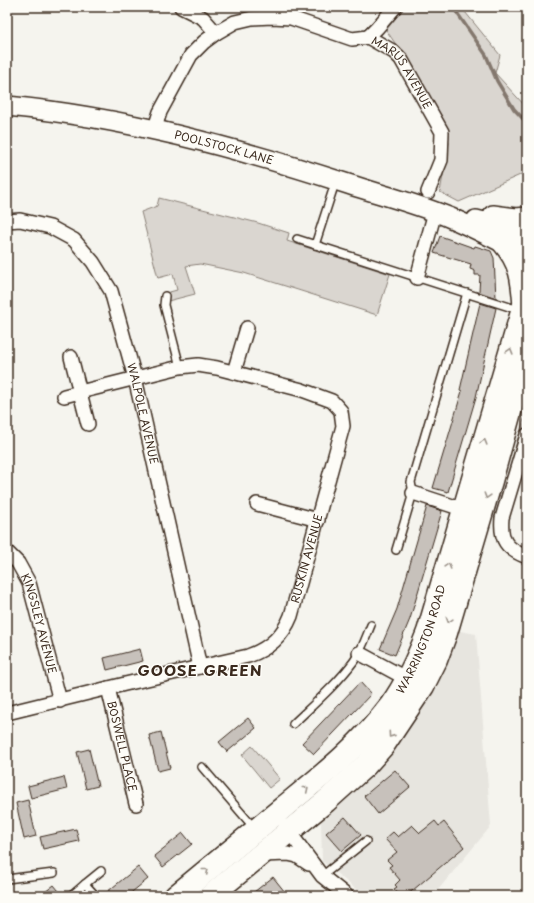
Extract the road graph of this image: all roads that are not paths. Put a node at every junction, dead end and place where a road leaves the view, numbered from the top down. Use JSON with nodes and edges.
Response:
{"nodes":[{"id":1,"x":395,"y":7,"type":"edge"},
{"id":2,"x":190,"y":9,"type":"edge"},
{"id":3,"x":216,"y":33,"type":"junction"},
{"id":4,"x":368,"y":37,"type":"junction"},
{"id":5,"x":7,"y":106,"type":"edge"},
{"id":6,"x":154,"y":131,"type":"junction"},
{"id":7,"x":336,"y":180,"type":"junction"},
{"id":8,"x":428,"y":192,"type":"dead end"},
{"id":9,"x":442,"y":215,"type":"junction"},
{"id":10,"x":527,"y":217,"type":"edge"},
{"id":11,"x":7,"y":221,"type":"edge"},
{"id":12,"x":527,"y":234,"type":"edge"},
{"id":13,"x":297,"y":239,"type":"dead end"},
{"id":14,"x":500,"y":240,"type":"junction"},
{"id":15,"x":315,"y":245,"type":"junction"},
{"id":16,"x":527,"y":255,"type":"edge"},
{"id":17,"x":417,"y":278,"type":"junction"},
{"id":18,"x":467,"y":293,"type":"junction"},
{"id":19,"x":165,"y":296,"type":"dead end"},
{"id":20,"x":524,"y":304,"type":"edge"},
{"id":21,"x":247,"y":328,"type":"dead end"},
{"id":22,"x":527,"y":350,"type":"edge"},
{"id":23,"x":71,"y":357,"type":"dead end"},
{"id":24,"x":180,"y":367,"type":"junction"},
{"id":25,"x":234,"y":372,"type":"junction"},
{"id":26,"x":135,"y":378,"type":"junction"},
{"id":27,"x":80,"y":392,"type":"junction"},
{"id":28,"x":64,"y":396,"type":"dead end"},
{"id":29,"x":88,"y":424,"type":"dead end"},
{"id":30,"x":527,"y":435,"type":"edge"},
{"id":31,"x":413,"y":493,"type":"junction"},
{"id":32,"x":257,"y":504,"type":"dead end"},
{"id":33,"x":464,"y":510,"type":"junction"},
{"id":34,"x":318,"y":520,"type":"junction"},
{"id":35,"x":396,"y":550,"type":"dead end"},
{"id":36,"x":7,"y":552,"type":"edge"},
{"id":37,"x":527,"y":556,"type":"edge"},
{"id":38,"x":371,"y":624,"type":"dead end"},
{"id":39,"x":359,"y":653,"type":"junction"},
{"id":40,"x":200,"y":667,"type":"junction"},
{"id":41,"x":407,"y":679,"type":"junction"},
{"id":42,"x":108,"y":688,"type":"junction"},
{"id":43,"x":60,"y":701,"type":"junction"},
{"id":44,"x":7,"y":713,"type":"edge"},
{"id":45,"x":293,"y":724,"type":"dead end"},
{"id":46,"x":202,"y":767,"type":"dead end"},
{"id":47,"x":136,"y":804,"type":"dead end"},
{"id":48,"x":282,"y":822,"type":"junction"},
{"id":49,"x":256,"y":830,"type":"junction"},
{"id":50,"x":366,"y":841,"type":"dead end"},
{"id":51,"x":259,"y":855,"type":"junction"},
{"id":52,"x":101,"y":871,"type":"dead end"},
{"id":53,"x":319,"y":872,"type":"junction"},
{"id":54,"x":54,"y":873,"type":"dead end"},
{"id":55,"x":7,"y":879,"type":"edge"},
{"id":56,"x":85,"y":884,"type":"junction"},
{"id":57,"x":71,"y":896,"type":"edge"},
{"id":58,"x":96,"y":896,"type":"edge"},
{"id":59,"x":176,"y":896,"type":"edge"},
{"id":60,"x":210,"y":896,"type":"edge"},
{"id":61,"x":347,"y":896,"type":"edge"}],
"edges":[{"from":1,"to":4,"type":"street"},
{"from":2,"to":3,"type":"street"},
{"from":3,"to":4,"type":"street","name":"MARUS AVENUE"},
{"from":3,"to":6,"type":"street","name":"MARUS AVENUE"},
{"from":4,"to":8,"type":"street","name":"MARUS AVENUE"},
{"from":5,"to":6,"type":"main road","name":"POOLSTOCK LANE"},
{"from":6,"to":7,"type":"main road","name":"POOLSTOCK LANE"},
{"from":7,"to":9,"type":"main road","name":"POOLSTOCK LANE"},
{"from":7,"to":15,"type":"lane"},
{"from":9,"to":10,"type":"main road"},
{"from":9,"to":12,"type":"main road","name":"POOLSTOCK LANE"},
{"from":9,"to":14,"type":"main road","name":"POOLSTOCK LANE"},
{"from":9,"to":17,"type":"street"},
{"from":11,"to":26,"type":"street","name":"WALPOLE AVENUE"},
{"from":13,"to":15,"type":"lane"},
{"from":14,"to":16,"type":"main road","name":"POOLSTOCK LANE"},
{"from":14,"to":20,"type":"main road"},
{"from":15,"to":17,"type":"lane"},
{"from":17,"to":18,"type":"lane"},
{"from":18,"to":20,"type":"lane"},
{"from":18,"to":31,"type":"lane"},
{"from":19,"to":24,"type":"lane"},
{"from":33,"to":20,"type":"highway","name":"WARRINGTON ROAD","one_way":true},
{"from":21,"to":25,"type":"street"},
{"from":22,"to":48,"type":"highway","name":"WARRINGTON ROAD","one_way":true},
{"from":23,"to":27,"type":"street"},
{"from":24,"to":25,"type":"street","name":"RUSKIN AVENUE"},
{"from":24,"to":26,"type":"street","name":"RUSKIN AVENUE"},
{"from":25,"to":34,"type":"street","name":"RUSKIN AVENUE"},
{"from":26,"to":27,"type":"street","name":"RUSKIN AVENUE"},
{"from":26,"to":40,"type":"street","name":"WALPOLE AVENUE"},
{"from":27,"to":28,"type":"street","name":"RUSKIN AVENUE"},
{"from":27,"to":29,"type":"street"},
{"from":30,"to":37,"type":"street"},
{"from":31,"to":33,"type":"street"},
{"from":31,"to":35,"type":"lane"},
{"from":32,"to":34,"type":"street"},
{"from":41,"to":33,"type":"highway","name":"WARRINGTON ROAD","one_way":true},
{"from":34,"to":40,"type":"street","name":"RUSKIN AVENUE"},
{"from":36,"to":43,"type":"street","name":"KINGSLEY AVENUE"},
{"from":38,"to":39,"type":"lane"},
{"from":39,"to":41,"type":"street"},
{"from":39,"to":45,"type":"lane"},
{"from":40,"to":42,"type":"street","name":"RUSKIN AVENUE"},
{"from":48,"to":41,"type":"highway","name":"WARRINGTON ROAD","one_way":true},
{"from":42,"to":43,"type":"street","name":"RUSKIN AVENUE"},
{"from":42,"to":47,"type":"street","name":"BOSWELL PLACE"},
{"from":43,"to":44,"type":"street","name":"RUSKIN AVENUE"},
{"from":46,"to":49,"type":"lane"},
{"from":48,"to":49,"type":"highway","name":"WARRINGTON ROAD"},
{"from":48,"to":51,"type":"highway","name":"WARRINGTON ROAD"},
{"from":48,"to":53,"type":"street"},
{"from":59,"to":49,"type":"highway","name":"WARRINGTON ROAD","one_way":true},
{"from":50,"to":53,"type":"lane"},
{"from":51,"to":53,"type":"street"},
{"from":51,"to":60,"type":"highway","name":"WARRINGTON ROAD"},
{"from":52,"to":56,"type":"lane"},
{"from":53,"to":61,"type":"street"},
{"from":54,"to":55,"type":"lane"},
{"from":56,"to":57,"type":"lane"},
{"from":56,"to":58,"type":"lane"}]}
